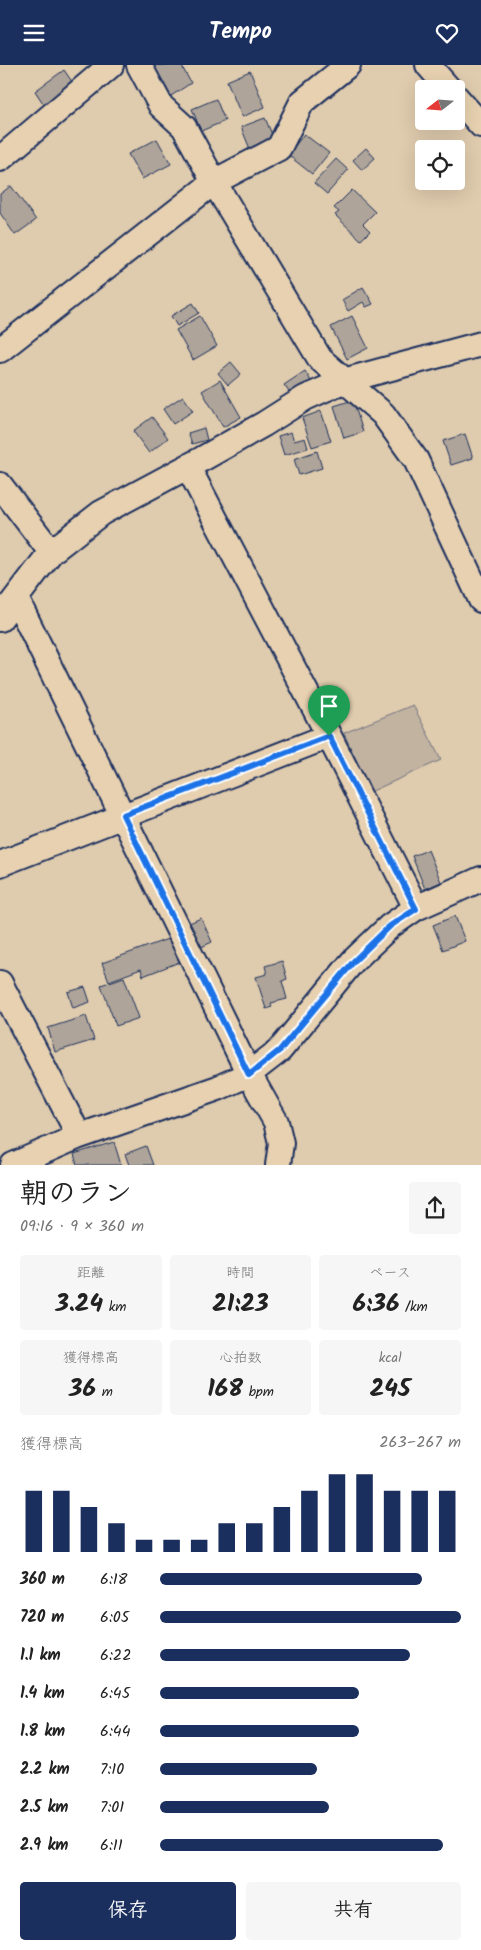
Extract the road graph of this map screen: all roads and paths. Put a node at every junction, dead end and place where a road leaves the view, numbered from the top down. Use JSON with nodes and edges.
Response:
{"nodes":[{"id":1,"x":111,"y":65,"type":"edge"},
{"id":2,"x":139,"y":65,"type":"edge"},
{"id":3,"x":348,"y":65,"type":"edge"},
{"id":4,"x":428,"y":65,"type":"edge"},
{"id":5,"x":441,"y":80,"type":"edge"},
{"id":6,"x":465,"y":107,"type":"edge"},
{"id":7,"x":481,"y":125,"type":"edge"},
{"id":8,"x":0,"y":159,"type":"edge"},
{"id":9,"x":214,"y":182,"type":"junction"},
{"id":10,"x":481,"y":344,"type":"edge"},
{"id":11,"x":0,"y":350,"type":"edge"},
{"id":12,"x":343,"y":381,"type":"junction"},
{"id":13,"x":188,"y":467,"type":"junction"},
{"id":14,"x":0,"y":485,"type":"edge"},
{"id":15,"x":51,"y":552,"type":"junction"},
{"id":16,"x":16,"y":598,"type":"junction"},
{"id":17,"x":481,"y":601,"type":"edge"},
{"id":18,"x":0,"y":619,"type":"edge"},
{"id":19,"x":329,"y":736,"type":"junction"},
{"id":20,"x":123,"y":815,"type":"junction"},
{"id":21,"x":0,"y":863,"type":"edge"},
{"id":22,"x":481,"y":879,"type":"edge"},
{"id":23,"x":416,"y":909,"type":"junction"},
{"id":24,"x":0,"y":983,"type":"edge"},
{"id":25,"x":249,"y":1075,"type":"junction"},
{"id":26,"x":77,"y":1137,"type":"junction"},
{"id":27,"x":13,"y":1165,"type":"edge"},
{"id":28,"x":278,"y":1165,"type":"edge"}],
"edges":[{"from":1,"to":8,"type":"street"},
{"from":2,"to":9,"type":"street"},
{"from":3,"to":9,"type":"street"},
{"from":4,"to":5,"type":"street"},
{"from":6,"to":7,"type":"street"},
{"from":9,"to":11,"type":"street"},
{"from":9,"to":12,"type":"street"},
{"from":10,"to":12,"type":"street"},
{"from":12,"to":13,"type":"street"},
{"from":12,"to":17,"type":"street"},
{"from":13,"to":15,"type":"street"},
{"from":13,"to":19,"type":"street"},
{"from":14,"to":15,"type":"street"},
{"from":15,"to":16,"type":"street"},
{"from":16,"to":18,"type":"street"},
{"from":16,"to":20,"type":"street"},
{"from":19,"to":20,"type":"street"},
{"from":19,"to":23,"type":"street"},
{"from":20,"to":21,"type":"street"},
{"from":20,"to":25,"type":"street"},
{"from":22,"to":23,"type":"street"},
{"from":23,"to":25,"type":"street"},
{"from":24,"to":26,"type":"street"},
{"from":25,"to":26,"type":"street"},
{"from":25,"to":28,"type":"street"},
{"from":26,"to":27,"type":"street"}]}
